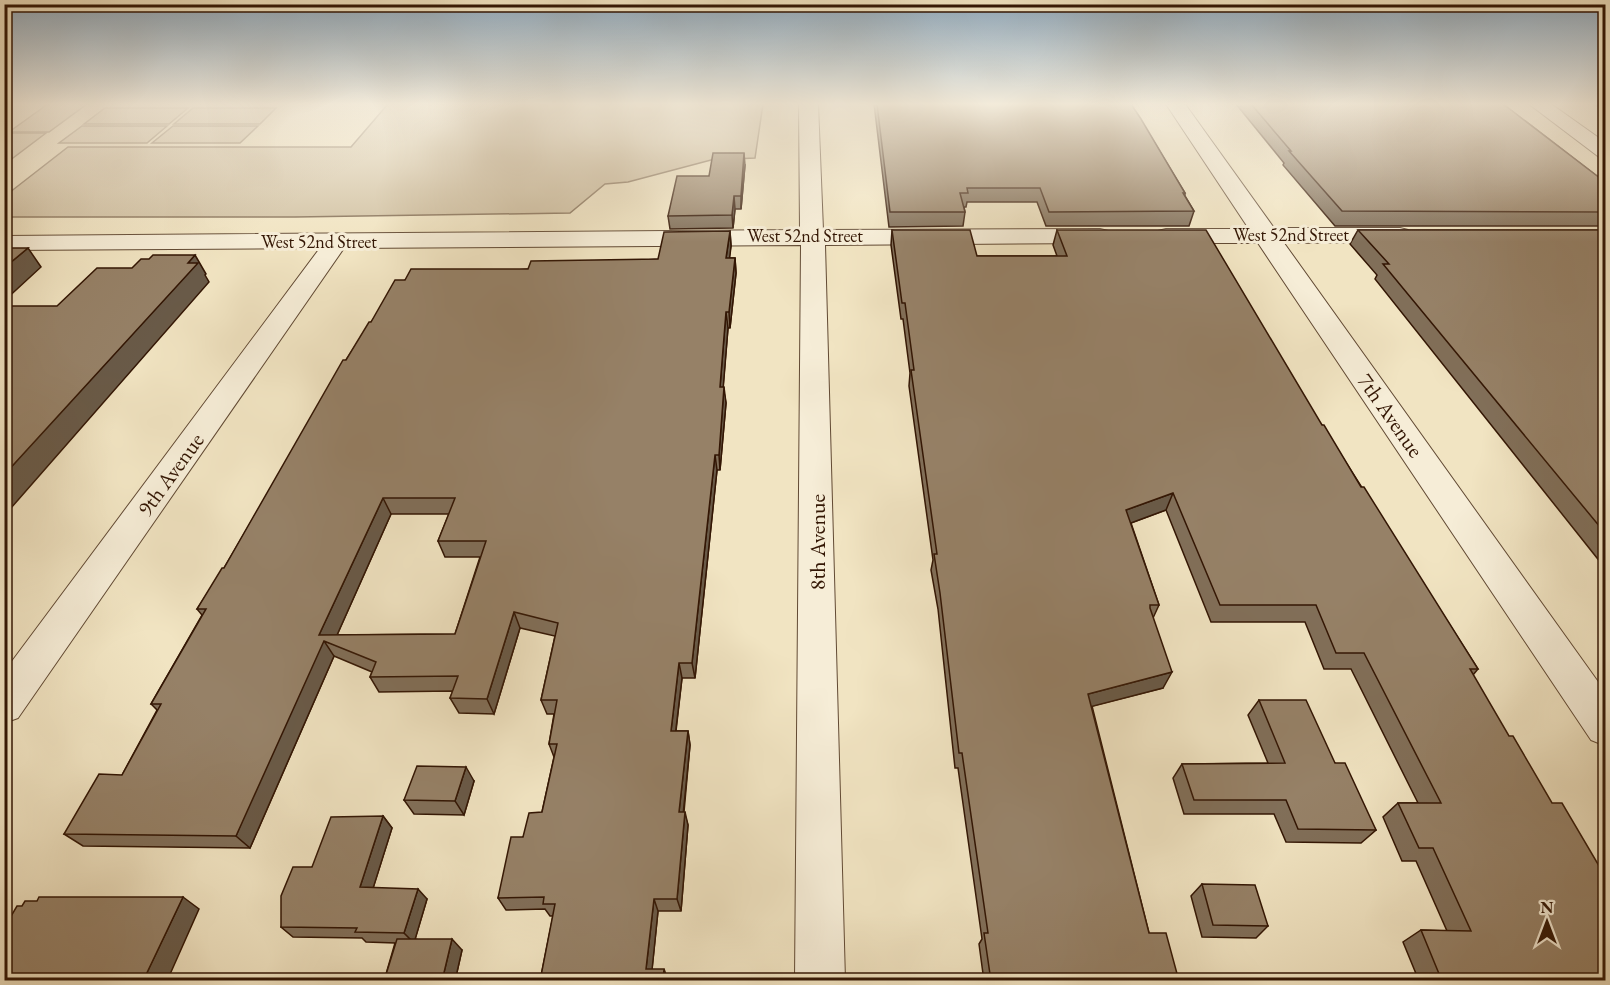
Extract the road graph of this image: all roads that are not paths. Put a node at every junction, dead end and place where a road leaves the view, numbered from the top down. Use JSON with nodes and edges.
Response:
{"nodes":[{"id":1,"x":809,"y":150,"type":"edge"},
{"id":2,"x":1207,"y":150,"type":"edge"},
{"id":3,"x":1419,"y":235,"type":"edge"},
{"id":4,"x":812,"y":236,"type":"junction"},
{"id":5,"x":1267,"y":236,"type":"junction"},
{"id":6,"x":4,"y":243,"type":"edge"},
{"id":7,"x":336,"y":243,"type":"junction"},
{"id":8,"x":4,"y":705,"type":"edge"},
{"id":9,"x":1605,"y":727,"type":"edge"},
{"id":10,"x":820,"y":981,"type":"edge"}],
"edges":[{"from":1,"to":4,"type":"street","name":"8th Avenue"},
{"from":2,"to":5,"type":"street","name":"7th Avenue"},
{"from":3,"to":5,"type":"street","name":"West 52nd Street"},
{"from":4,"to":5,"type":"street","name":"West 52nd Street"},
{"from":4,"to":7,"type":"street","name":"West 52nd Street"},
{"from":4,"to":10,"type":"street","name":"8th Avenue"},
{"from":5,"to":9,"type":"street","name":"7th Avenue"},
{"from":6,"to":7,"type":"street","name":"West 52nd Street"},
{"from":7,"to":8,"type":"street","name":"9th Avenue"}]}
